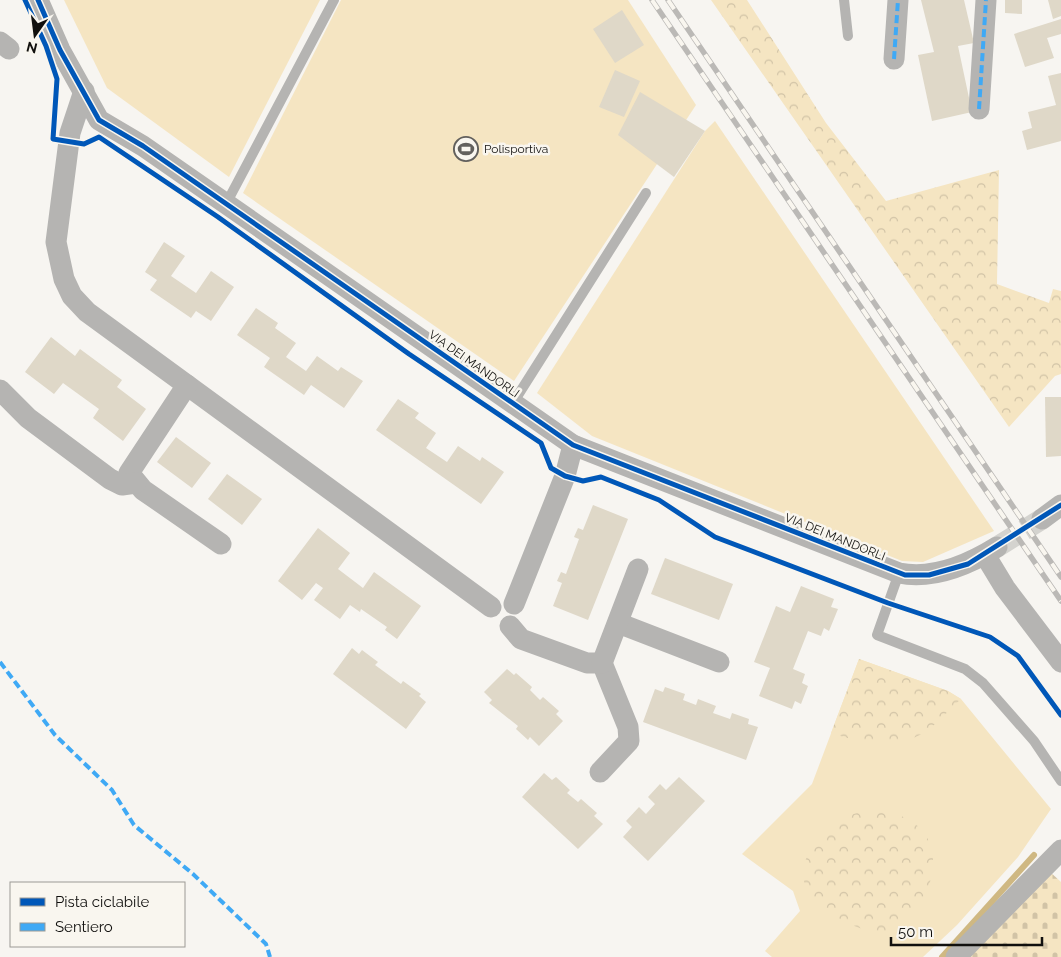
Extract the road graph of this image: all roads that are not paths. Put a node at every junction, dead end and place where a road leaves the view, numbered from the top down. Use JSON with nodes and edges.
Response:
{"nodes":[{"id":1,"x":38,"y":0,"type":"edge"},
{"id":2,"x":334,"y":0,"type":"edge"},
{"id":3,"x":844,"y":0,"type":"edge"},
{"id":4,"x":898,"y":0,"type":"edge"},
{"id":5,"x":986,"y":0,"type":"edge"},
{"id":6,"x":848,"y":36,"type":"dead end"},
{"id":7,"x":894,"y":59,"type":"dead end"},
{"id":8,"x":84,"y":91,"type":"junction"},
{"id":9,"x":979,"y":108,"type":"dead end"},
{"id":10,"x":646,"y":193,"type":"dead end"},
{"id":11,"x":226,"y":204,"type":"junction"},
{"id":12,"x":187,"y":385,"type":"junction"},
{"id":13,"x":0,"y":390,"type":"edge"},
{"id":14,"x":513,"y":403,"type":"junction"},
{"id":15,"x":573,"y":445,"type":"junction"},
{"id":16,"x":136,"y":483,"type":"junction"},
{"id":17,"x":1061,"y":506,"type":"edge"},
{"id":18,"x":1042,"y":518,"type":"tunnel mouth"},
{"id":19,"x":221,"y":544,"type":"dead end"},
{"id":20,"x":638,"y":569,"type":"dead end"},
{"id":21,"x":899,"y":573,"type":"junction"},
{"id":22,"x":514,"y":604,"type":"junction"},
{"id":23,"x":491,"y":607,"type":"junction"},
{"id":24,"x":618,"y":623,"type":"junction"},
{"id":25,"x":510,"y":626,"type":"junction"},
{"id":26,"x":719,"y":662,"type":"dead end"},
{"id":27,"x":1061,"y":662,"type":"edge"},
{"id":28,"x":602,"y":663,"type":"junction"},
{"id":29,"x":600,"y":772,"type":"dead end"},
{"id":30,"x":1061,"y":781,"type":"edge"},
{"id":31,"x":1061,"y":850,"type":"edge"},
{"id":32,"x":956,"y":957,"type":"edge"}],
"edges":[{"from":1,"to":8,"type":"street","name":"VIA DEI MANDORLI"},
{"from":2,"to":11,"type":"lane"},
{"from":3,"to":6,"type":"lane"},
{"from":4,"to":7,"type":"street"},
{"from":5,"to":9,"type":"street"},
{"from":8,"to":11,"type":"street","name":"VIA DEI MANDORLI"},
{"from":8,"to":12,"type":"street"},
{"from":10,"to":14,"type":"lane"},
{"from":11,"to":14,"type":"street","name":"VIA DEI MANDORLI"},
{"from":12,"to":16,"type":"street"},
{"from":12,"to":23,"type":"street"},
{"from":13,"to":16,"type":"street"},
{"from":14,"to":15,"type":"street","name":"VIA DEI MANDORLI"},
{"from":15,"to":21,"type":"street","name":"VIA DEI MANDORLI"},
{"from":15,"to":22,"type":"street"},
{"from":16,"to":19,"type":"street"},
{"from":17,"to":18,"type":"street"},
{"from":20,"to":24,"type":"street"},
{"from":21,"to":27,"type":"street","name":"VIA DEI MANDORLI"},
{"from":21,"to":30,"type":"lane"},
{"from":22,"to":23,"type":"street"},
{"from":22,"to":25,"type":"street"},
{"from":23,"to":25,"type":"street"},
{"from":24,"to":26,"type":"street"},
{"from":24,"to":28,"type":"street"},
{"from":25,"to":28,"type":"street"},
{"from":28,"to":29,"type":"street"},
{"from":31,"to":32,"type":"street"}]}
